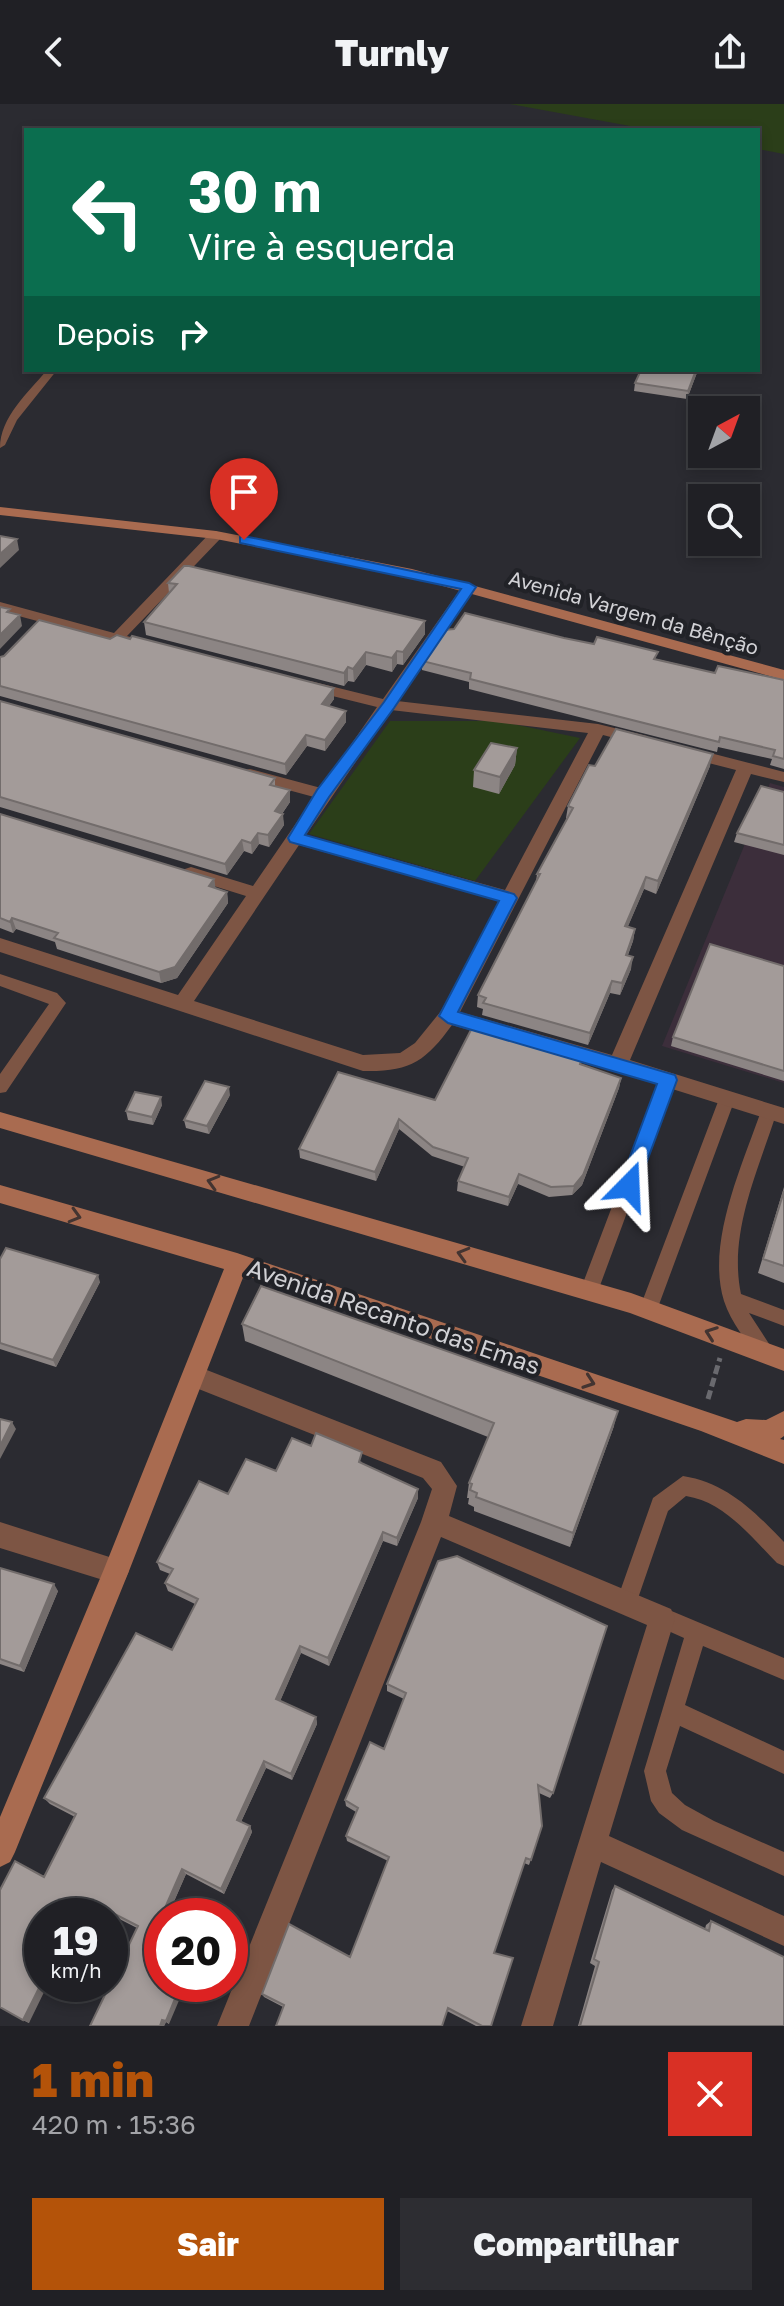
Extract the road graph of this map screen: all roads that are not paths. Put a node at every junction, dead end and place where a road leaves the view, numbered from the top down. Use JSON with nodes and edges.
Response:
{"nodes":[{"id":1,"x":50,"y":372,"type":"edge"},
{"id":2,"x":0,"y":445,"type":"edge"},
{"id":3,"x":2,"y":512,"type":"edge"},
{"id":4,"x":216,"y":535,"type":"junction"},
{"id":5,"x":469,"y":587,"type":"junction"},
{"id":6,"x":0,"y":606,"type":"edge"},
{"id":7,"x":117,"y":638,"type":"junction"},
{"id":8,"x":162,"y":649,"type":"edge"},
{"id":9,"x":784,"y":675,"type":"edge"},
{"id":10,"x":298,"y":683,"type":"edge"},
{"id":11,"x":389,"y":705,"type":"junction"},
{"id":12,"x":598,"y":729,"type":"junction"},
{"id":13,"x":746,"y":767,"type":"junction"},
{"id":14,"x":230,"y":768,"type":"edge"},
{"id":15,"x":784,"y":777,"type":"edge"},
{"id":16,"x":323,"y":794,"type":"junction"},
{"id":17,"x":296,"y":838,"type":"junction"},
{"id":18,"x":166,"y":865,"type":"edge"},
{"id":19,"x":257,"y":893,"type":"junction"},
{"id":20,"x":509,"y":898,"type":"junction"},
{"id":21,"x":0,"y":945,"type":"edge"},
{"id":22,"x":0,"y":980,"type":"edge"},
{"id":23,"x":182,"y":1004,"type":"junction"},
{"id":24,"x":448,"y":1016,"type":"junction"},
{"id":25,"x":618,"y":1064,"type":"junction"},
{"id":26,"x":668,"y":1080,"type":"junction"},
{"id":27,"x":0,"y":1087,"type":"edge"},
{"id":28,"x":727,"y":1099,"type":"junction"},
{"id":29,"x":777,"y":1114,"type":"edge"},
{"id":30,"x":0,"y":1120,"type":"edge"},
{"id":31,"x":0,"y":1194,"type":"edge"},
{"id":32,"x":237,"y":1263,"type":"junction"},
{"id":33,"x":589,"y":1291,"type":"junction"},
{"id":34,"x":733,"y":1299,"type":"junction"},
{"id":35,"x":648,"y":1310,"type":"junction"},
{"id":36,"x":784,"y":1318,"type":"edge"},
{"id":37,"x":778,"y":1360,"type":"edge"},
{"id":38,"x":194,"y":1376,"type":"junction"},
{"id":39,"x":784,"y":1422,"type":"edge"},
{"id":40,"x":726,"y":1429,"type":"junction"},
{"id":41,"x":784,"y":1452,"type":"edge"},
{"id":42,"x":434,"y":1522,"type":"junction"},
{"id":43,"x":0,"y":1535,"type":"edge"},
{"id":44,"x":784,"y":1556,"type":"edge"},
{"id":45,"x":116,"y":1571,"type":"junction"},
{"id":46,"x":627,"y":1603,"type":"junction"},
{"id":47,"x":662,"y":1618,"type":"junction"},
{"id":48,"x":696,"y":1633,"type":"junction"},
{"id":49,"x":784,"y":1669,"type":"edge"},
{"id":50,"x":673,"y":1711,"type":"junction"},
{"id":51,"x":784,"y":1763,"type":"edge"},
{"id":52,"x":592,"y":1843,"type":"junction"},
{"id":53,"x":0,"y":1852,"type":"edge"},
{"id":54,"x":784,"y":1864,"type":"edge"},
{"id":55,"x":784,"y":1931,"type":"edge"},
{"id":56,"x":233,"y":2026,"type":"edge"},
{"id":57,"x":537,"y":2026,"type":"edge"}],
"edges":[{"from":1,"to":2,"type":"lane"},
{"from":3,"to":4,"type":"street","name":"Avenida Vargem da Bênção"},
{"from":4,"to":5,"type":"street","name":"Avenida Vargem da Bênção"},
{"from":4,"to":7,"type":"street"},
{"from":5,"to":9,"type":"street","name":"Avenida Vargem da Bênção"},
{"from":5,"to":11,"type":"street"},
{"from":6,"to":7,"type":"street"},
{"from":7,"to":8,"type":"street"},
{"from":10,"to":11,"type":"street"},
{"from":11,"to":12,"type":"street"},
{"from":11,"to":16,"type":"street"},
{"from":12,"to":13,"type":"street"},
{"from":12,"to":20,"type":"street"},
{"from":13,"to":15,"type":"street"},
{"from":13,"to":25,"type":"street"},
{"from":14,"to":16,"type":"street"},
{"from":16,"to":17,"type":"street"},
{"from":17,"to":19,"type":"street"},
{"from":17,"to":20,"type":"street"},
{"from":18,"to":19,"type":"street"},
{"from":19,"to":23,"type":"street"},
{"from":20,"to":24,"type":"street"},
{"from":21,"to":23,"type":"street"},
{"from":22,"to":27,"type":"lane"},
{"from":23,"to":24,"type":"street"},
{"from":24,"to":25,"type":"street"},
{"from":25,"to":26,"type":"street"},
{"from":26,"to":28,"type":"street"},
{"from":26,"to":33,"type":"lane"},
{"from":28,"to":29,"type":"street"},
{"from":28,"to":35,"type":"lane"},
{"from":29,"to":34,"type":"lane"},
{"from":33,"to":30,"type":"street","one_way":true},
{"from":31,"to":32,"type":"street","name":"Avenida Recanto das Emas","one_way":true},
{"from":32,"to":38,"type":"street"},
{"from":32,"to":40,"type":"street","name":"Avenida Recanto das Emas","one_way":true},
{"from":33,"to":35,"type":"street"},
{"from":34,"to":36,"type":"lane"},
{"from":34,"to":37,"type":"lane"},
{"from":37,"to":35,"type":"street","one_way":true},
{"from":38,"to":42,"type":"street"},
{"from":38,"to":45,"type":"street"},
{"from":39,"to":40,"type":"street"},
{"from":40,"to":41,"type":"street","name":"Avenida Recanto das Emas"},
{"from":42,"to":46,"type":"street"},
{"from":42,"to":56,"type":"street"},
{"from":43,"to":45,"type":"street"},
{"from":44,"to":46,"type":"lane"},
{"from":45,"to":53,"type":"street"},
{"from":46,"to":47,"type":"street"},
{"from":47,"to":48,"type":"lane"},
{"from":47,"to":52,"type":"street"},
{"from":48,"to":49,"type":"lane"},
{"from":48,"to":50,"type":"lane"},
{"from":50,"to":51,"type":"lane"},
{"from":50,"to":54,"type":"lane"},
{"from":52,"to":55,"type":"street"},
{"from":52,"to":57,"type":"street"}]}
